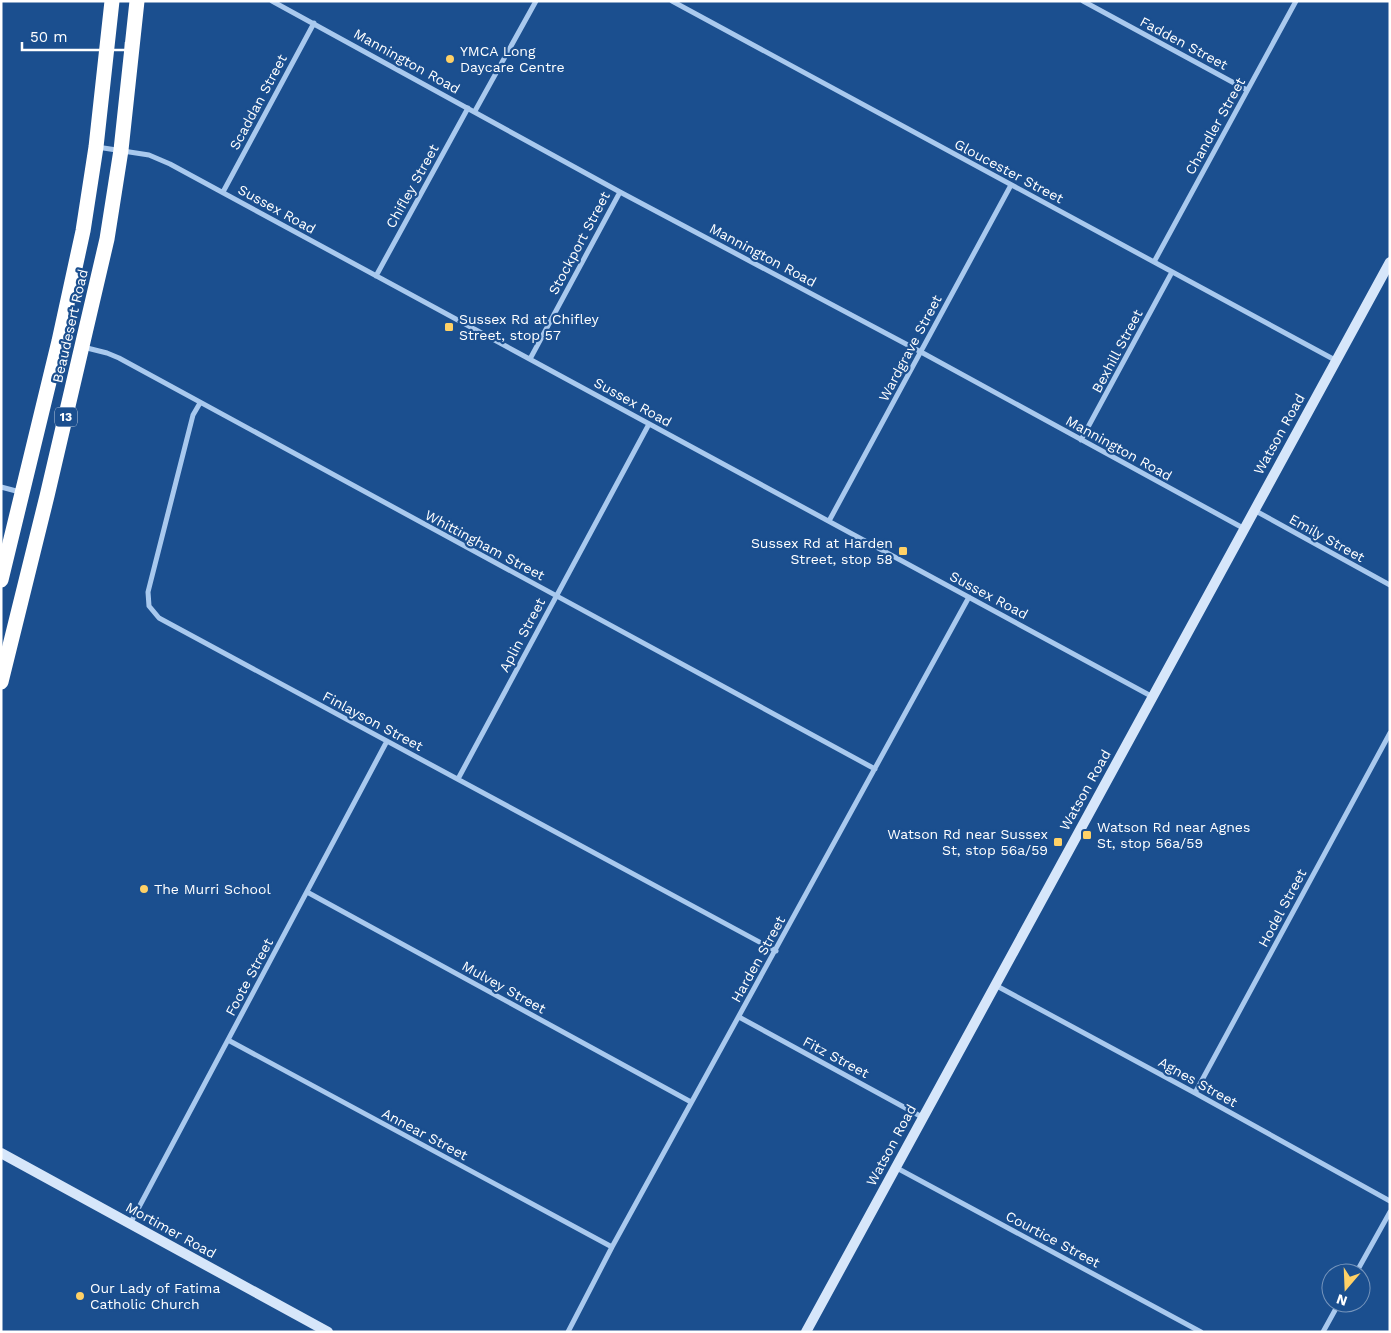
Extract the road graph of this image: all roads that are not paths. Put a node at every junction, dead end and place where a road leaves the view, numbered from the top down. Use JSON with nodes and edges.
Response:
{"nodes":[{"id":1,"x":112,"y":1,"type":"edge"},
{"id":2,"x":137,"y":1,"type":"edge"},
{"id":3,"x":272,"y":1,"type":"edge"},
{"id":4,"x":536,"y":1,"type":"edge"},
{"id":5,"x":672,"y":1,"type":"edge"},
{"id":6,"x":1083,"y":1,"type":"edge"},
{"id":7,"x":1296,"y":1,"type":"edge"},
{"id":8,"x":314,"y":23,"type":"junction"},
{"id":9,"x":1247,"y":90,"type":"junction"},
{"id":10,"x":468,"y":108,"type":"junction"},
{"id":11,"x":474,"y":111,"type":"junction"},
{"id":12,"x":96,"y":147,"type":"junction"},
{"id":13,"x":120,"y":150,"type":"junction"},
{"id":14,"x":1011,"y":185,"type":"junction"},
{"id":15,"x":223,"y":192,"type":"junction"},
{"id":16,"x":620,"y":192,"type":"junction"},
{"id":17,"x":1154,"y":262,"type":"junction"},
{"id":18,"x":1390,"y":262,"type":"edge"},
{"id":19,"x":1172,"y":272,"type":"junction"},
{"id":20,"x":376,"y":276,"type":"junction"},
{"id":21,"x":82,"y":347,"type":"junction"},
{"id":22,"x":921,"y":352,"type":"junction"},
{"id":23,"x":530,"y":359,"type":"junction"},
{"id":24,"x":1335,"y":360,"type":"junction"},
{"id":25,"x":200,"y":403,"type":"junction"},
{"id":26,"x":649,"y":424,"type":"junction"},
{"id":27,"x":1081,"y":440,"type":"junction"},
{"id":28,"x":1,"y":488,"type":"edge"},
{"id":29,"x":23,"y":493,"type":"junction"},
{"id":30,"x":1253,"y":510,"type":"junction"},
{"id":31,"x":829,"y":521,"type":"junction"},
{"id":32,"x":1243,"y":528,"type":"junction"},
{"id":33,"x":1,"y":580,"type":"edge"},
{"id":34,"x":1390,"y":585,"type":"edge"},
{"id":35,"x":556,"y":596,"type":"junction"},
{"id":36,"x":969,"y":597,"type":"junction"},
{"id":37,"x":1,"y":682,"type":"edge"},
{"id":38,"x":1152,"y":696,"type":"junction"},
{"id":39,"x":1390,"y":734,"type":"edge"},
{"id":40,"x":387,"y":741,"type":"junction"},
{"id":41,"x":875,"y":769,"type":"junction"},
{"id":42,"x":458,"y":779,"type":"junction"},
{"id":43,"x":307,"y":892,"type":"junction"},
{"id":44,"x":776,"y":951,"type":"junction"},
{"id":45,"x":994,"y":985,"type":"junction"},
{"id":46,"x":739,"y":1017,"type":"junction"},
{"id":47,"x":228,"y":1040,"type":"junction"},
{"id":48,"x":1195,"y":1093,"type":"junction"},
{"id":49,"x":691,"y":1102,"type":"junction"},
{"id":50,"x":922,"y":1117,"type":"junction"},
{"id":51,"x":1,"y":1152,"type":"edge"},
{"id":52,"x":895,"y":1167,"type":"junction"},
{"id":53,"x":1390,"y":1201,"type":"edge"},
{"id":54,"x":1390,"y":1212,"type":"edge"},
{"id":55,"x":130,"y":1224,"type":"junction"},
{"id":56,"x":612,"y":1248,"type":"junction"},
{"id":57,"x":1362,"y":1263,"type":"edge"},
{"id":58,"x":1333,"y":1313,"type":"edge"},
{"id":59,"x":328,"y":1332,"type":"edge"},
{"id":60,"x":568,"y":1332,"type":"edge"},
{"id":61,"x":806,"y":1332,"type":"edge"},
{"id":62,"x":1201,"y":1332,"type":"edge"},
{"id":63,"x":1323,"y":1332,"type":"edge"}],
"edges":[{"from":1,"to":12,"type":"highway","name":"Beaudesert Road","number":"13"},
{"from":2,"to":13,"type":"highway","name":"Beaudesert Road","number":"13"},
{"from":3,"to":8,"type":"street","name":"Mannington Road"},
{"from":4,"to":11,"type":"street"},
{"from":5,"to":14,"type":"street","name":"Gloucester Street"},
{"from":6,"to":9,"type":"street","name":"Fadden Street"},
{"from":7,"to":9,"type":"street","name":"Chandler Street"},
{"from":8,"to":10,"type":"street","name":"Mannington Road"},
{"from":8,"to":15,"type":"street","name":"Scaddan Street"},
{"from":9,"to":17,"type":"street","name":"Chandler Street"},
{"from":10,"to":11,"type":"street","name":"Mannington Road"},
{"from":10,"to":20,"type":"street","name":"Chifley Street"},
{"from":11,"to":16,"type":"street","name":"Mannington Road"},
{"from":12,"to":13,"type":"street","name":"Sussex Road"},
{"from":12,"to":29,"type":"highway","name":"Beaudesert Road","number":"13"},
{"from":13,"to":15,"type":"street","name":"Sussex Road"},
{"from":13,"to":21,"type":"highway","name":"Beaudesert Road","number":"13"},
{"from":14,"to":17,"type":"street","name":"Gloucester Street"},
{"from":14,"to":22,"type":"street","name":"Wardgrave Street"},
{"from":15,"to":20,"type":"street","name":"Sussex Road"},
{"from":16,"to":22,"type":"street","name":"Mannington Road"},
{"from":16,"to":23,"type":"street","name":"Stockport Street"},
{"from":17,"to":19,"type":"street","name":"Gloucester Street"},
{"from":18,"to":24,"type":"street","name":"Watson Road"},
{"from":19,"to":24,"type":"street","name":"Gloucester Street"},
{"from":19,"to":27,"type":"street","name":"Bexhill Street"},
{"from":20,"to":23,"type":"street","name":"Sussex Road"},
{"from":21,"to":25,"type":"street","name":"Whittingham Street"},
{"from":21,"to":37,"type":"highway","name":"Beaudesert Road","number":"13"},
{"from":22,"to":27,"type":"street","name":"Mannington Road"},
{"from":22,"to":31,"type":"street","name":"Wardgrave Street"},
{"from":23,"to":26,"type":"street","name":"Sussex Road"},
{"from":24,"to":30,"type":"street","name":"Watson Road"},
{"from":25,"to":35,"type":"street","name":"Whittingham Street"},
{"from":25,"to":40,"type":"street","name":"Finlayson Street"},
{"from":26,"to":31,"type":"street","name":"Sussex Road"},
{"from":26,"to":35,"type":"street","name":"Aplin Street"},
{"from":27,"to":32,"type":"street","name":"Mannington Road"},
{"from":28,"to":29,"type":"street"},
{"from":29,"to":33,"type":"highway","name":"Beaudesert Road","number":"13"},
{"from":30,"to":32,"type":"street","name":"Watson Road"},
{"from":30,"to":34,"type":"street","name":"Emily Street"},
{"from":31,"to":36,"type":"street","name":"Sussex Road"},
{"from":32,"to":38,"type":"street","name":"Watson Road"},
{"from":35,"to":41,"type":"street","name":"Whittingham Street"},
{"from":35,"to":42,"type":"street","name":"Aplin Street"},
{"from":36,"to":38,"type":"street","name":"Sussex Road"},
{"from":36,"to":41,"type":"street","name":"Harden Street"},
{"from":38,"to":45,"type":"street","name":"Watson Road"},
{"from":39,"to":48,"type":"street","name":"Hodel Street"},
{"from":40,"to":42,"type":"street","name":"Finlayson Street"},
{"from":40,"to":43,"type":"street","name":"Foote Street"},
{"from":41,"to":44,"type":"street","name":"Harden Street"},
{"from":42,"to":44,"type":"street","name":"Finlayson Street"},
{"from":43,"to":47,"type":"street","name":"Foote Street"},
{"from":43,"to":49,"type":"street","name":"Mulvey Street"},
{"from":44,"to":46,"type":"street","name":"Harden Street"},
{"from":45,"to":48,"type":"street","name":"Agnes Street"},
{"from":45,"to":50,"type":"street","name":"Watson Road"},
{"from":46,"to":49,"type":"street","name":"Harden Street"},
{"from":46,"to":50,"type":"street","name":"Fitz Street"},
{"from":47,"to":55,"type":"street","name":"Foote Street"},
{"from":47,"to":56,"type":"street","name":"Annear Street"},
{"from":48,"to":53,"type":"street","name":"Agnes Street"},
{"from":49,"to":56,"type":"street","name":"Harden Street"},
{"from":50,"to":52,"type":"street","name":"Watson Road"},
{"from":51,"to":55,"type":"street","name":"Mortimer Road"},
{"from":52,"to":61,"type":"street","name":"Watson Road"},
{"from":52,"to":62,"type":"street","name":"Courtice Street"},
{"from":54,"to":57,"type":"street"},
{"from":55,"to":59,"type":"street","name":"Mortimer Road"},
{"from":56,"to":60,"type":"street","name":"Harden Street"},
{"from":58,"to":63,"type":"street"}]}
